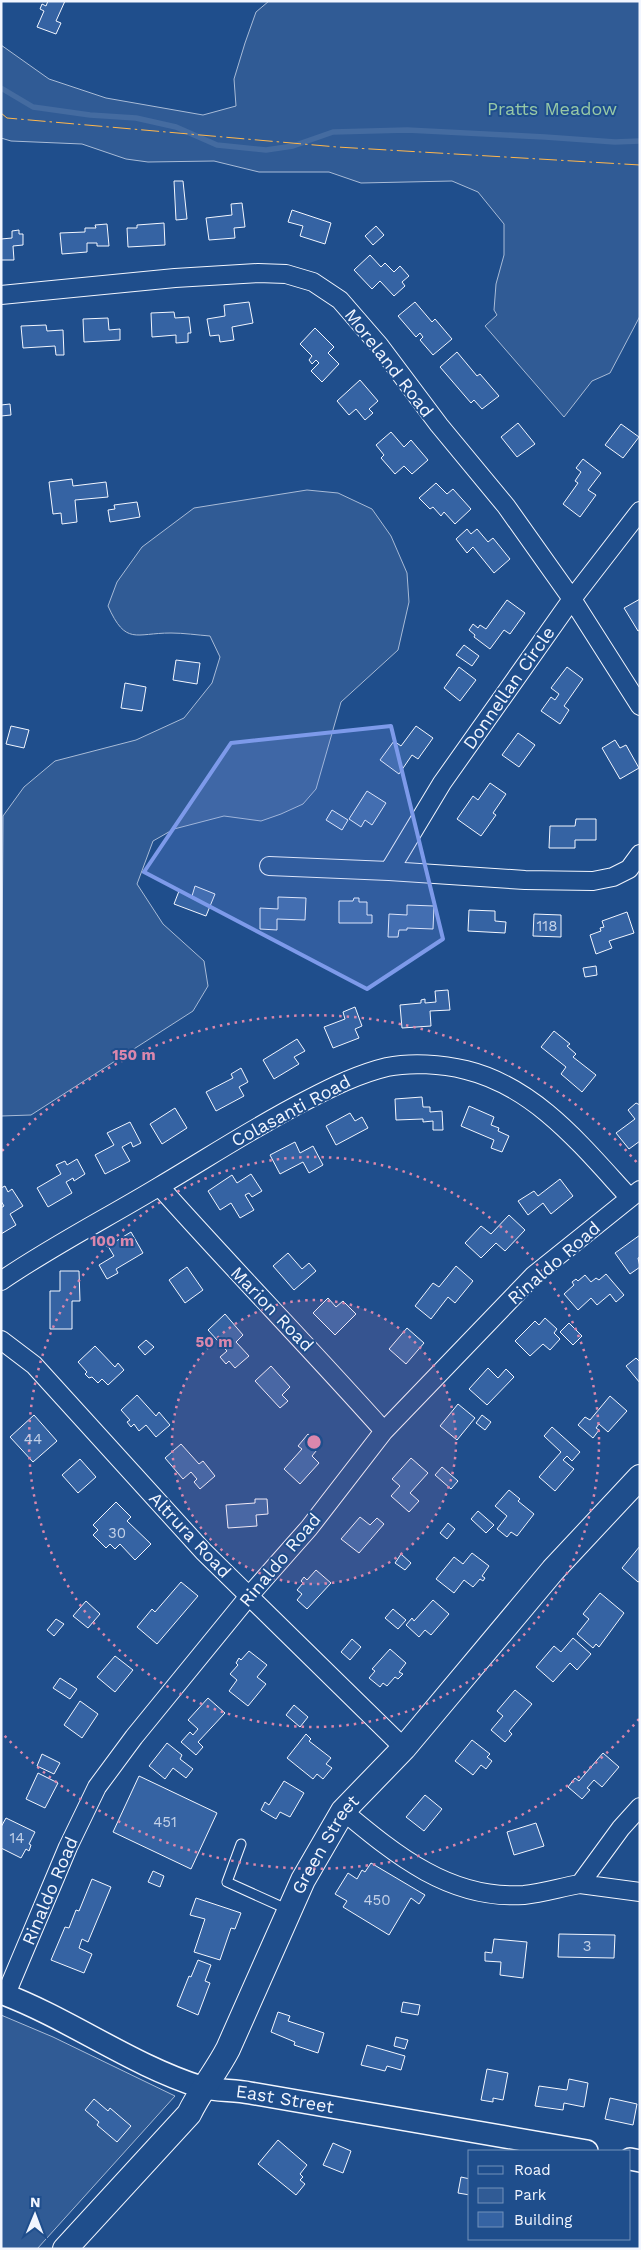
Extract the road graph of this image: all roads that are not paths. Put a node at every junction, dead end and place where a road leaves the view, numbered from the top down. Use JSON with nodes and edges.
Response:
{"nodes":[{"id":1,"x":1,"y":295,"type":"edge"},
{"id":2,"x":640,"y":511,"type":"edge"},
{"id":3,"x":572,"y":599,"type":"junction"},
{"id":4,"x":640,"y":706,"type":"edge"},
{"id":5,"x":640,"y":854,"type":"edge"},
{"id":6,"x":269,"y":866,"type":"dead end"},
{"id":7,"x":389,"y":871,"type":"junction"},
{"id":8,"x":160,"y":1186,"type":"junction"},
{"id":9,"x":635,"y":1194,"type":"edge"},
{"id":10,"x":1,"y":1281,"type":"edge"},
{"id":11,"x":1,"y":1340,"type":"edge"},
{"id":12,"x":384,"y":1431,"type":"junction"},
{"id":13,"x":640,"y":1477,"type":"edge"},
{"id":14,"x":249,"y":1596,"type":"junction"},
{"id":15,"x":404,"y":1748,"type":"junction"},
{"id":16,"x":640,"y":1807,"type":"edge"},
{"id":17,"x":342,"y":1811,"type":"junction"},
{"id":18,"x":241,"y":1844,"type":"dead end"},
{"id":19,"x":580,"y":1884,"type":"junction"},
{"id":20,"x":640,"y":1892,"type":"edge"},
{"id":21,"x":289,"y":1910,"type":"junction"},
{"id":22,"x":3,"y":1993,"type":"edge"},
{"id":23,"x":202,"y":2088,"type":"junction"},
{"id":24,"x":581,"y":2150,"type":"edge"},
{"id":25,"x":65,"y":2249,"type":"edge"}],
"edges":[{"from":1,"to":3,"type":"street","name":"Moreland Road"},
{"from":2,"to":3,"type":"street","name":"Donnellan Circle"},
{"from":3,"to":4,"type":"street","name":"Moreland Road"},
{"from":3,"to":7,"type":"street","name":"Donnellan Circle"},
{"from":5,"to":7,"type":"street"},
{"from":6,"to":7,"type":"street"},
{"from":8,"to":9,"type":"street","name":"Colasanti Road"},
{"from":8,"to":10,"type":"street","name":"Colasanti Road"},
{"from":8,"to":12,"type":"street","name":"Marion Road"},
{"from":9,"to":12,"type":"street","name":"Rinaldo Road"},
{"from":11,"to":14,"type":"street","name":"Altrura Road"},
{"from":12,"to":14,"type":"street","name":"Rinaldo Road"},
{"from":13,"to":15,"type":"main road","name":"Green Street"},
{"from":14,"to":15,"type":"street","name":"Altrura Road"},
{"from":14,"to":22,"type":"street","name":"Rinaldo Road"},
{"from":15,"to":17,"type":"main road","name":"Green Street"},
{"from":16,"to":19,"type":"street"},
{"from":17,"to":19,"type":"street"},
{"from":17,"to":21,"type":"main road","name":"Green Street"},
{"from":18,"to":21,"type":"lane"},
{"from":19,"to":20,"type":"street"},
{"from":21,"to":23,"type":"main road","name":"Green Street"},
{"from":22,"to":23,"type":"street","name":"East Street"},
{"from":23,"to":24,"type":"street","name":"East Street"},
{"from":23,"to":25,"type":"main road","name":"Green Street"}]}
